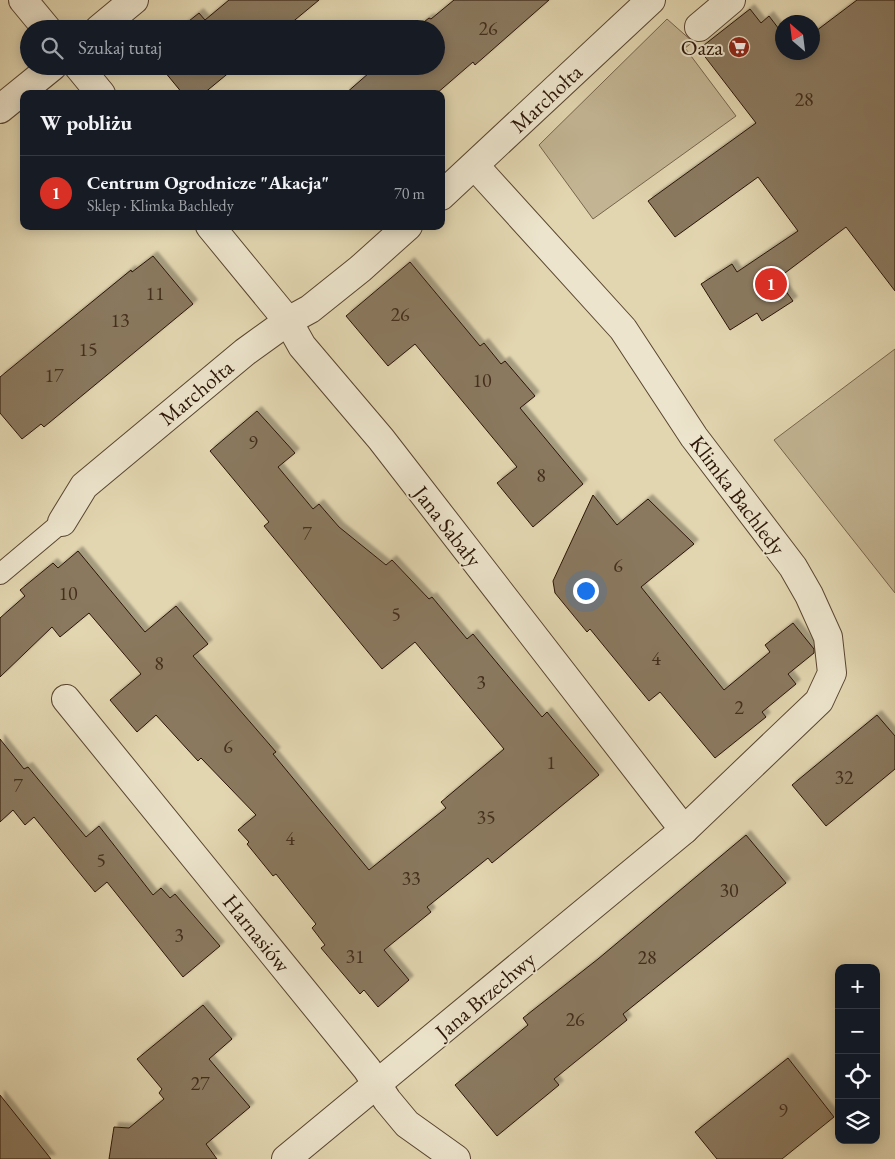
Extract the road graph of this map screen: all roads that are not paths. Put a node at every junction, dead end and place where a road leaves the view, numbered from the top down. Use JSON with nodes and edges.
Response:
{"nodes":[{"id":1,"x":23,"y":0,"type":"edge"},
{"id":2,"x":134,"y":0,"type":"edge"},
{"id":3,"x":651,"y":0,"type":"edge"},
{"id":4,"x":731,"y":0,"type":"edge"},
{"id":5,"x":40,"y":20,"type":"edge"},
{"id":6,"x":110,"y":20,"type":"edge"},
{"id":7,"x":699,"y":27,"type":"dead end"},
{"id":8,"x":42,"y":75,"type":"edge"},
{"id":9,"x":85,"y":75,"type":"edge"},
{"id":10,"x":23,"y":90,"type":"edge"},
{"id":11,"x":98,"y":90,"type":"edge"},
{"id":12,"x":20,"y":93,"type":"edge"},
{"id":13,"x":0,"y":109,"type":"edge"},
{"id":14,"x":475,"y":166,"type":"junction"},
{"id":15,"x":445,"y":192,"type":"edge"},
{"id":16,"x":213,"y":230,"type":"edge"},
{"id":17,"x":404,"y":230,"type":"edge"},
{"id":18,"x":288,"y":321,"type":"junction"},
{"id":19,"x":62,"y":522,"type":"joint"},
{"id":20,"x":0,"y":574,"type":"edge"},
{"id":21,"x":66,"y":699,"type":"dead end"},
{"id":22,"x":684,"y":830,"type":"junction"},
{"id":23,"x":377,"y":1084,"type":"junction"},
{"id":24,"x":286,"y":1159,"type":"edge"},
{"id":25,"x":456,"y":1159,"type":"edge"}],
"edges":[{"from":1,"to":5,"type":"street"},
{"from":2,"to":6,"type":"street"},
{"from":3,"to":14,"type":"street","name":"Marchołta"},
{"from":4,"to":7,"type":"street"},
{"from":8,"to":10,"type":"street"},
{"from":9,"to":11,"type":"street"},
{"from":12,"to":13,"type":"street"},
{"from":14,"to":15,"type":"street","name":"Marchołta"},
{"from":14,"to":22,"type":"street","name":"Klimka Bachledy"},
{"from":16,"to":18,"type":"street","name":"Jana Sabały"},
{"from":17,"to":18,"type":"street","name":"Marchołta"},
{"from":18,"to":19,"type":"street","name":"Marchołta"},
{"from":18,"to":22,"type":"street","name":"Jana Sabały"},
{"from":19,"to":20,"type":"lane","name":"Marchołta"},
{"from":21,"to":23,"type":"street","name":"Harnasiów"},
{"from":22,"to":23,"type":"street","name":"Jana Brzechwy"},
{"from":23,"to":24,"type":"street","name":"Jana Brzechwy"},
{"from":23,"to":25,"type":"street","name":"Harnasiów"}]}
